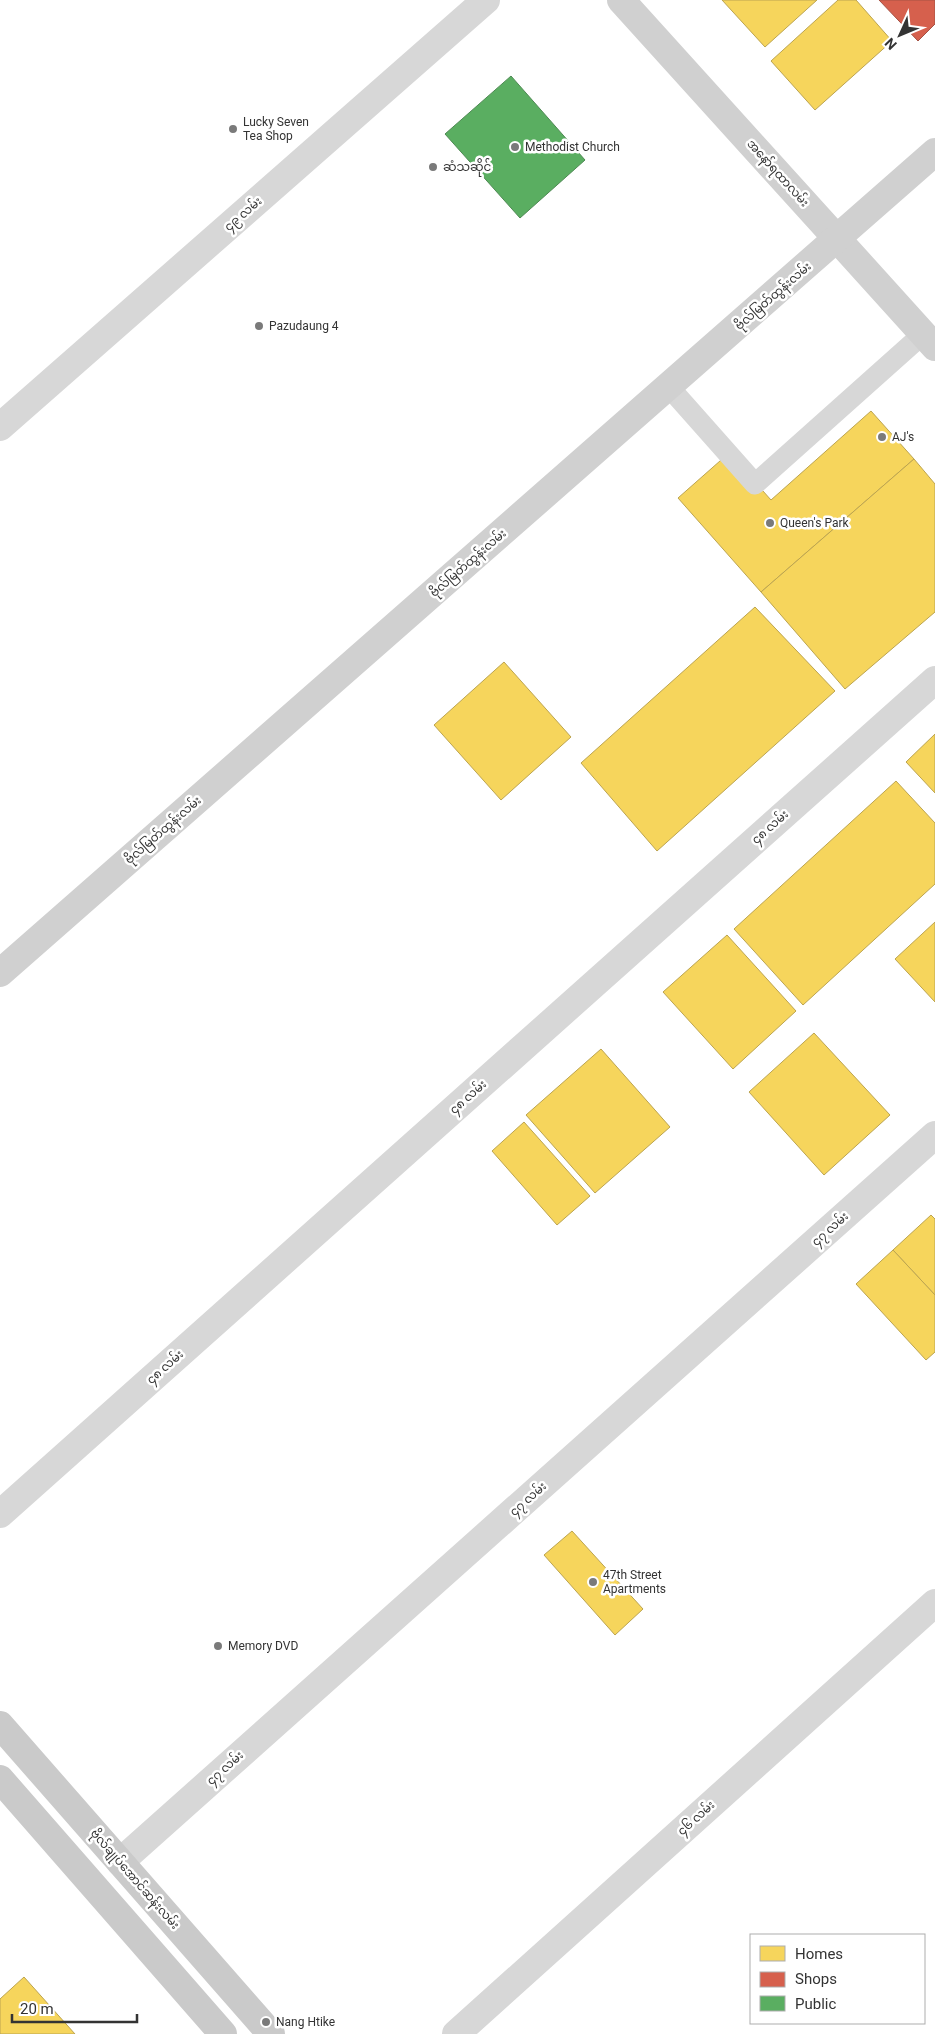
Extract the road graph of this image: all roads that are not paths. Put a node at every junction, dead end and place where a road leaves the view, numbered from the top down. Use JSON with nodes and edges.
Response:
{"nodes":[{"id":1,"x":486,"y":0,"type":"edge"},
{"id":2,"x":621,"y":0,"type":"edge"},
{"id":3,"x":935,"y":152,"type":"edge"},
{"id":4,"x":838,"y":239,"type":"junction"},
{"id":5,"x":929,"y":340,"type":"edge"},
{"id":6,"x":669,"y":387,"type":"junction"},
{"id":7,"x":0,"y":427,"type":"edge"},
{"id":8,"x":935,"y":680,"type":"edge"},
{"id":9,"x":0,"y":973,"type":"edge"},
{"id":10,"x":935,"y":1135,"type":"edge"},
{"id":11,"x":0,"y":1514,"type":"edge"},
{"id":12,"x":935,"y":1603,"type":"edge"},
{"id":13,"x":0,"y":1725,"type":"edge"},
{"id":14,"x":0,"y":1780,"type":"edge"},
{"id":15,"x":120,"y":1862,"type":"junction"},
{"id":16,"x":223,"y":2034,"type":"edge"},
{"id":17,"x":271,"y":2034,"type":"edge"},
{"id":18,"x":456,"y":2034,"type":"edge"}],
"edges":[{"from":1,"to":7,"type":"street","name":"၄၉ လမ်း"},
{"from":2,"to":4,"type":"main road","name":"အနော်ရထာလမ်း"},
{"from":3,"to":4,"type":"main road","name":"ဗိုလ်မြတ်ထွန်းလမ်း"},
{"from":4,"to":5,"type":"main road","name":"အနော်ရထာလမ်း"},
{"from":4,"to":6,"type":"main road","name":"ဗိုလ်မြတ်ထွန်းလမ်း"},
{"from":5,"to":6,"type":"lane"},
{"from":6,"to":9,"type":"main road","name":"ဗိုလ်မြတ်ထွန်းလမ်း"},
{"from":8,"to":11,"type":"street","name":"၄၈ လမ်း"},
{"from":10,"to":15,"type":"street","name":"၄၇ လမ်း"},
{"from":12,"to":18,"type":"street","name":"၄၆ လမ်း"},
{"from":13,"to":15,"type":"main road","name":"ဗိုလ်ချုပ်အောင်ဆန်းလမ်း"},
{"from":14,"to":16,"type":"main road"},
{"from":15,"to":17,"type":"main road","name":"ဗိုလ်ချုပ်အောင်ဆန်းလမ်း"}]}
